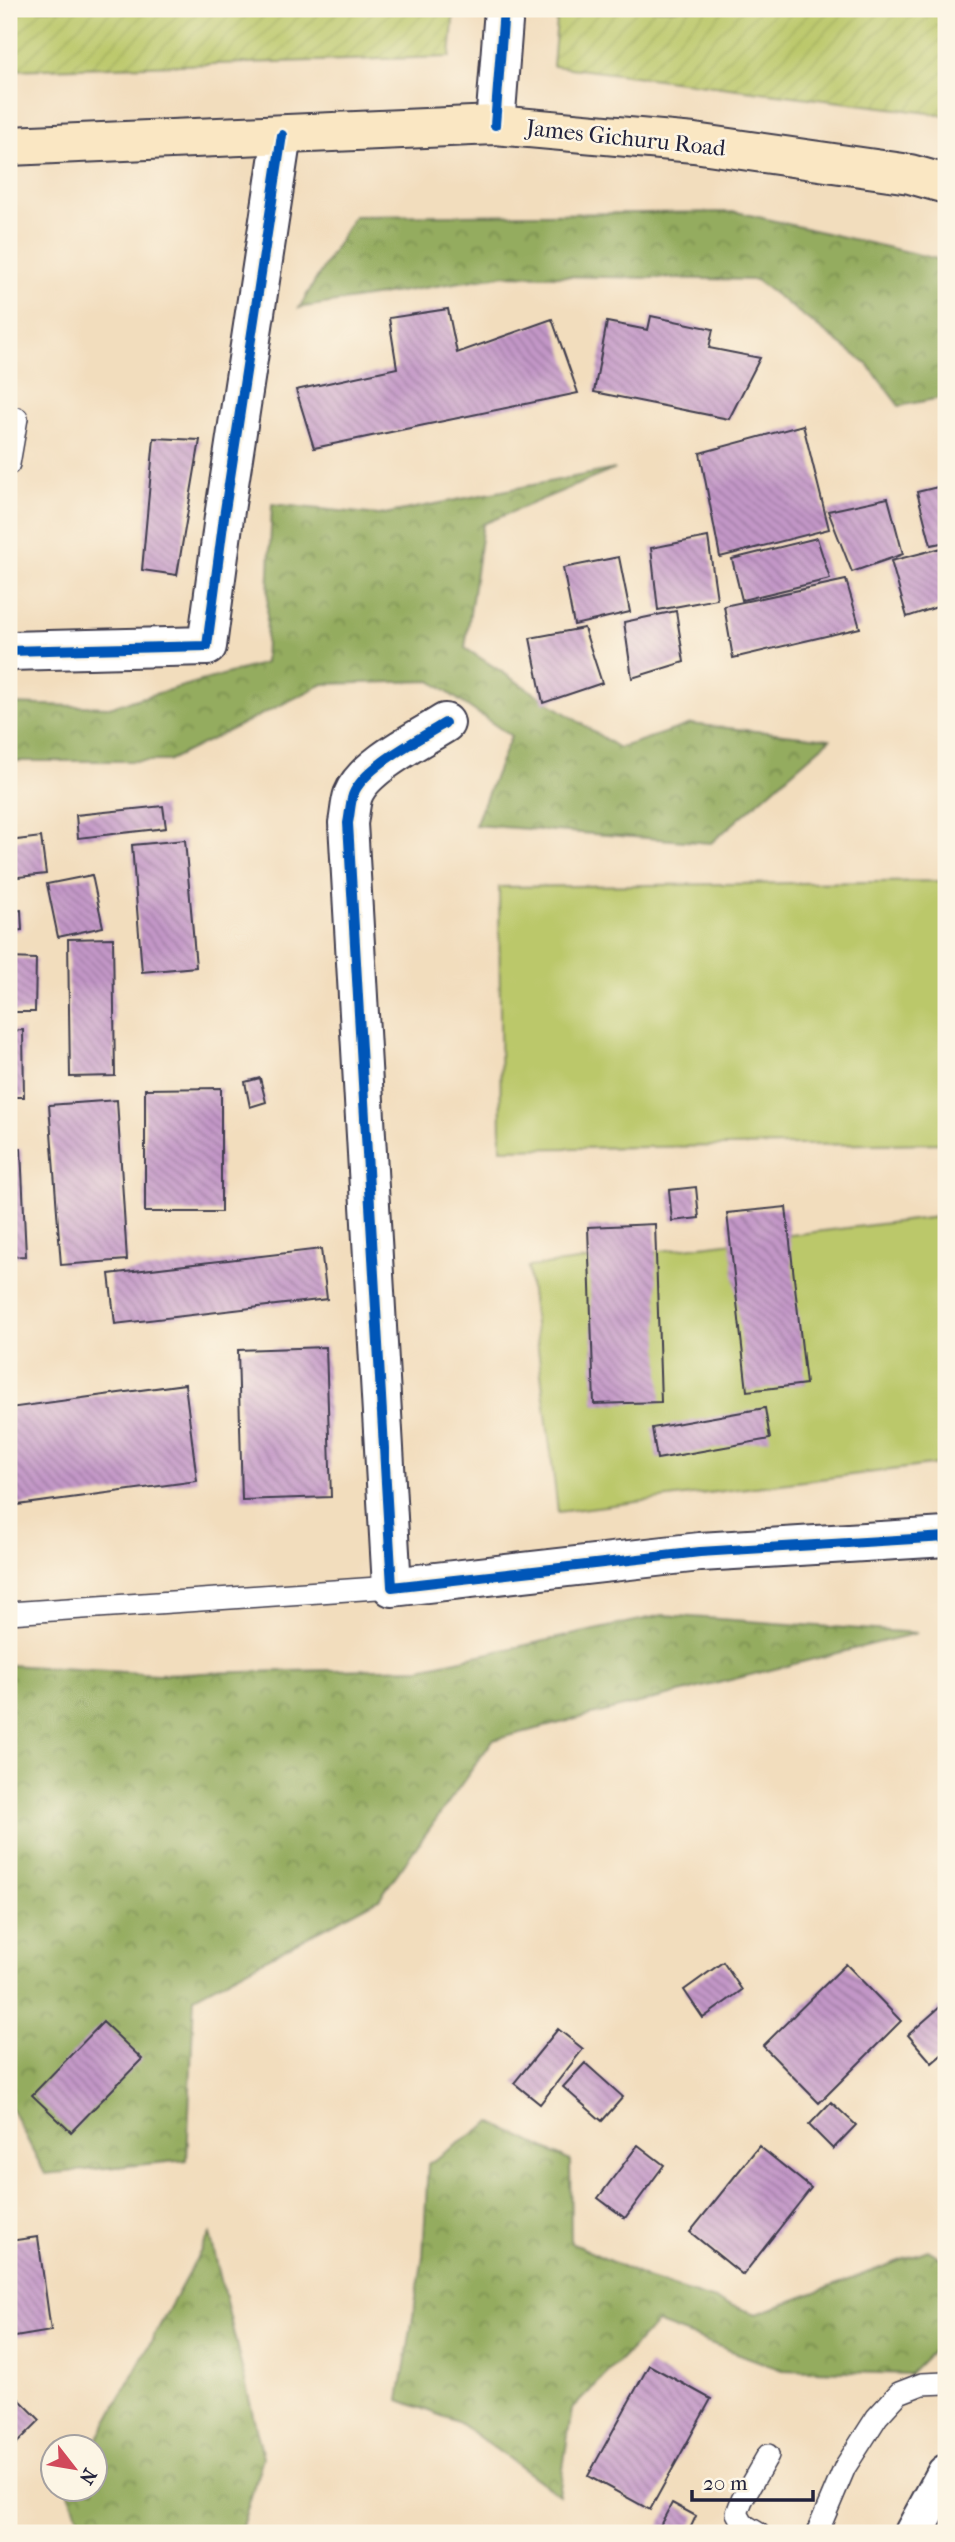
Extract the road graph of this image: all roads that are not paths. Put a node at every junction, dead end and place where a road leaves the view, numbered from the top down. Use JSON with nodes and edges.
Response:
{"nodes":[{"id":1,"x":504,"y":9,"type":"edge"},
{"id":2,"x":495,"y":125,"type":"junction"},
{"id":3,"x":282,"y":135,"type":"junction"},
{"id":4,"x":9,"y":146,"type":"edge"},
{"id":5,"x":946,"y":184,"type":"edge"},
{"id":6,"x":17,"y":418,"type":"dead end"},
{"id":7,"x":9,"y":464,"type":"edge"},
{"id":8,"x":9,"y":651,"type":"edge"},
{"id":9,"x":445,"y":723,"type":"dead end"},
{"id":10,"x":946,"y":1537,"type":"edge"},
{"id":11,"x":392,"y":1587,"type":"junction"},
{"id":12,"x":9,"y":1613,"type":"edge"},
{"id":13,"x":946,"y":2383,"type":"edge"},
{"id":14,"x":768,"y":2455,"type":"dead end"},
{"id":15,"x":946,"y":2474,"type":"edge"},
{"id":16,"x":758,"y":2533,"type":"edge"},
{"id":17,"x":817,"y":2533,"type":"edge"},
{"id":18,"x":914,"y":2533,"type":"edge"}],
"edges":[{"from":1,"to":2,"type":"street"},
{"from":2,"to":3,"type":"main road","name":"James Gichuru Road"},
{"from":2,"to":5,"type":"main road","name":"James Gichuru Road"},
{"from":3,"to":4,"type":"main road","name":"James Gichuru Road"},
{"from":3,"to":8,"type":"street"},
{"from":6,"to":7,"type":"lane"},
{"from":9,"to":11,"type":"street"},
{"from":10,"to":11,"type":"street"},
{"from":11,"to":12,"type":"lane"},
{"from":13,"to":17,"type":"lane"},
{"from":14,"to":16,"type":"lane"},
{"from":15,"to":18,"type":"street"}]}
